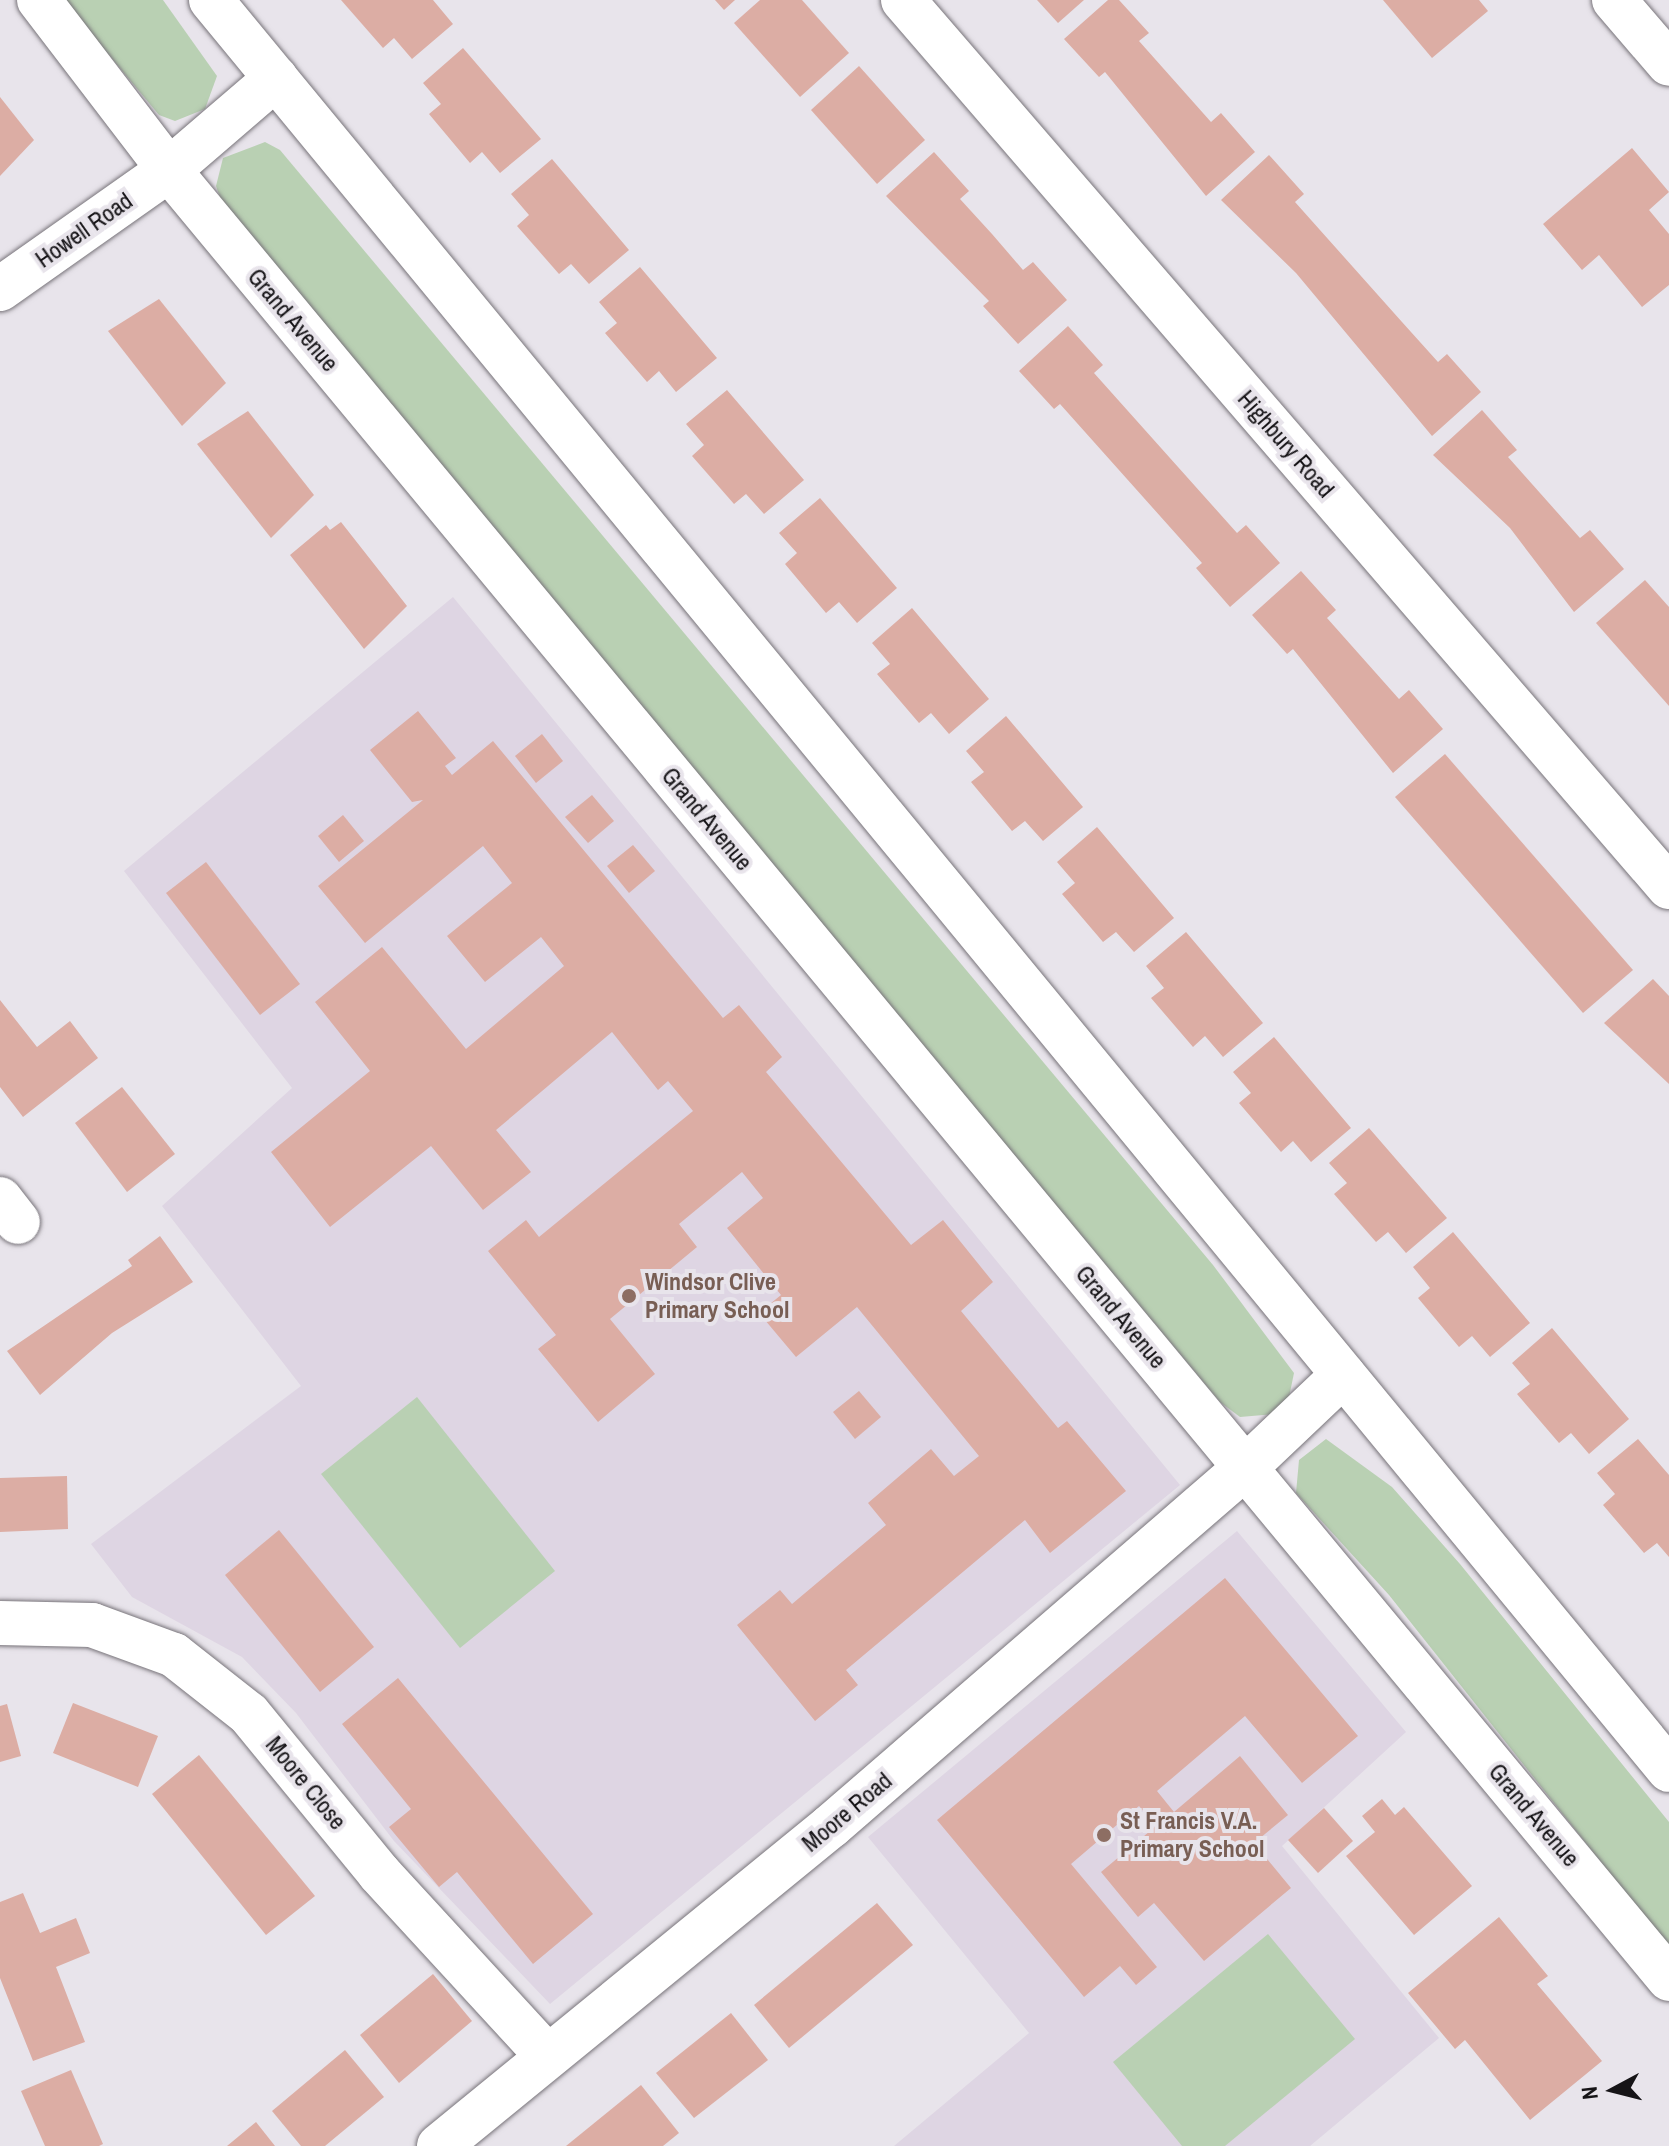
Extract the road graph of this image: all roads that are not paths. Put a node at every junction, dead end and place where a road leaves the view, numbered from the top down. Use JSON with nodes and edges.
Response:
{"nodes":[{"id":1,"x":39,"y":0,"type":"edge"},
{"id":2,"x":211,"y":0,"type":"edge"},
{"id":3,"x":903,"y":0,"type":"edge"},
{"id":4,"x":1614,"y":0,"type":"edge"},
{"id":5,"x":1669,"y":64,"type":"edge"},
{"id":6,"x":276,"y":78,"type":"junction"},
{"id":7,"x":169,"y":170,"type":"junction"},
{"id":8,"x":0,"y":289,"type":"edge"},
{"id":9,"x":1669,"y":887,"type":"edge"},
{"id":10,"x":1343,"y":1375,"type":"junction"},
{"id":11,"x":1246,"y":1467,"type":"junction"},
{"id":12,"x":0,"y":1623,"type":"edge"},
{"id":13,"x":1669,"y":1770,"type":"edge"},
{"id":14,"x":1669,"y":1979,"type":"edge"},
{"id":15,"x":547,"y":2056,"type":"junction"},
{"id":16,"x":439,"y":2146,"type":"edge"}],
"edges":[{"from":1,"to":7,"type":"street","name":"Grand Avenue"},
{"from":2,"to":6,"type":"street"},
{"from":3,"to":9,"type":"street","name":"Highbury Road"},
{"from":4,"to":5,"type":"street"},
{"from":6,"to":7,"type":"street"},
{"from":6,"to":10,"type":"street"},
{"from":7,"to":8,"type":"street","name":"Howell Road"},
{"from":7,"to":11,"type":"street","name":"Grand Avenue"},
{"from":10,"to":11,"type":"street"},
{"from":10,"to":13,"type":"street"},
{"from":11,"to":14,"type":"street","name":"Grand Avenue"},
{"from":11,"to":15,"type":"street","name":"Moore Road"},
{"from":12,"to":15,"type":"street","name":"Moore Close"},
{"from":15,"to":16,"type":"street","name":"Moore Road"}]}
